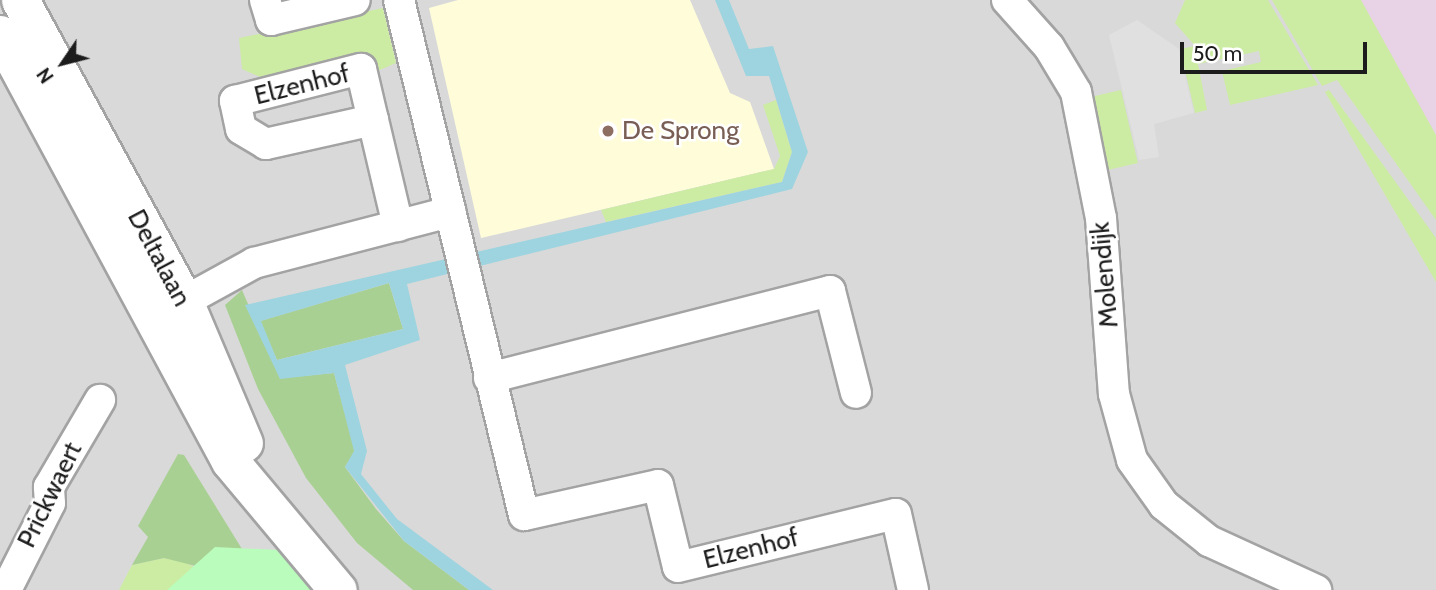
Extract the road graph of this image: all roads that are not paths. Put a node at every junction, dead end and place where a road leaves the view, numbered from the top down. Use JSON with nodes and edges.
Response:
{"nodes":[{"id":1,"x":265,"y":0,"type":"edge"},
{"id":2,"x":399,"y":0,"type":"edge"},
{"id":3,"x":1007,"y":0,"type":"edge"},
{"id":4,"x":339,"y":2,"type":"edge"},
{"id":5,"x":13,"y":33,"type":"edge"},
{"id":6,"x":373,"y":120,"type":"dead end"},
{"id":7,"x":450,"y":212,"type":"junction"},
{"id":8,"x":398,"y":226,"type":"junction"},
{"id":9,"x":184,"y":301,"type":"junction"},
{"id":10,"x":153,"y":320,"type":"junction"},
{"id":11,"x":489,"y":378,"type":"junction"},
{"id":12,"x":856,"y":393,"type":"dead end"},
{"id":13,"x":100,"y":400,"type":"dead end"},
{"id":14,"x":279,"y":525,"type":"junction"},
{"id":15,"x":6,"y":590,"type":"edge"},
{"id":16,"x":338,"y":590,"type":"edge"},
{"id":17,"x":913,"y":590,"type":"edge"},
{"id":18,"x":1316,"y":590,"type":"edge"}],
"edges":[{"from":1,"to":4,"type":"street"},
{"from":2,"to":7,"type":"street","name":"Elzenhof"},
{"from":3,"to":18,"type":"street","name":"Molendijk"},
{"from":5,"to":9,"type":"street","name":"Deltalaan"},
{"from":5,"to":10,"type":"street","name":"Deltalaan"},
{"from":6,"to":8,"type":"street","name":"Elzenhof"},
{"from":7,"to":8,"type":"street"},
{"from":7,"to":11,"type":"street","name":"Elzenhof"},
{"from":8,"to":9,"type":"street"},
{"from":9,"to":10,"type":"street"},
{"from":9,"to":14,"type":"street","name":"Deltalaan"},
{"from":10,"to":14,"type":"street","name":"Deltalaan"},
{"from":11,"to":12,"type":"street"},
{"from":11,"to":17,"type":"street","name":"Elzenhof"},
{"from":13,"to":15,"type":"street","name":"Prickwaert"},
{"from":14,"to":16,"type":"street","name":"Deltalaan"}]}
